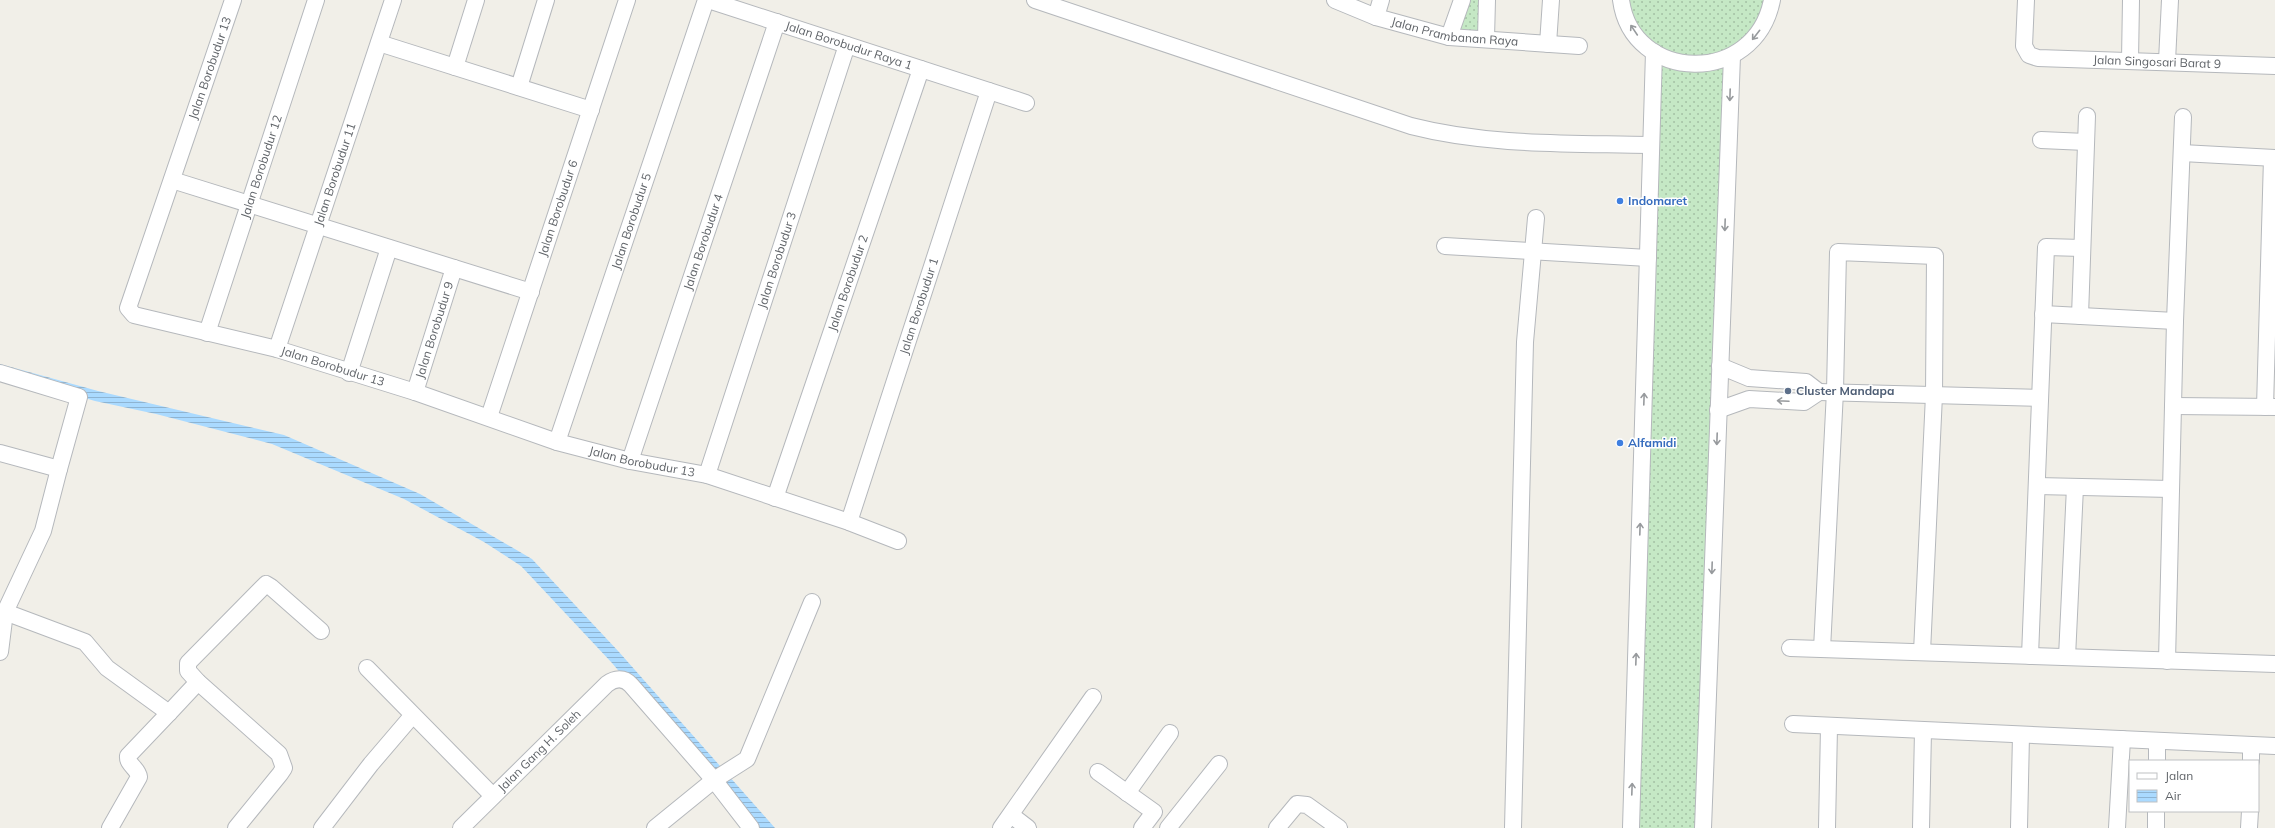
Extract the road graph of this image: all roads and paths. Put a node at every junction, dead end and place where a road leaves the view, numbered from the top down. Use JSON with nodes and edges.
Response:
{"nodes":[{"id":1,"x":233,"y":0,"type":"edge"},
{"id":2,"x":316,"y":0,"type":"edge"},
{"id":3,"x":393,"y":0,"type":"edge"},
{"id":4,"x":476,"y":0,"type":"edge"},
{"id":5,"x":546,"y":0,"type":"edge"},
{"id":6,"x":627,"y":0,"type":"edge"},
{"id":7,"x":707,"y":0,"type":"edge"},
{"id":8,"x":1034,"y":0,"type":"edge"},
{"id":9,"x":1335,"y":0,"type":"edge"},
{"id":10,"x":1381,"y":0,"type":"edge"},
{"id":11,"x":1462,"y":0,"type":"edge"},
{"id":12,"x":1487,"y":0,"type":"edge"},
{"id":13,"x":1551,"y":0,"type":"edge"},
{"id":14,"x":1621,"y":0,"type":"edge"},
{"id":15,"x":1772,"y":0,"type":"edge"},
{"id":16,"x":2026,"y":0,"type":"edge"},
{"id":17,"x":2131,"y":0,"type":"edge"},
{"id":18,"x":2170,"y":0,"type":"edge"},
{"id":19,"x":1376,"y":17,"type":"junction"},
{"id":20,"x":777,"y":22,"type":"junction"},
{"id":21,"x":1449,"y":37,"type":"junction"},
{"id":22,"x":1486,"y":38,"type":"junction"},
{"id":23,"x":379,"y":43,"type":"junction"},
{"id":24,"x":1548,"y":44,"type":"junction"},
{"id":25,"x":847,"y":45,"type":"junction"},
{"id":26,"x":1579,"y":46,"type":"dead end"},
{"id":27,"x":1654,"y":52,"type":"junction"},
{"id":28,"x":1732,"y":56,"type":"junction"},
{"id":29,"x":2130,"y":60,"type":"junction"},
{"id":30,"x":2168,"y":61,"type":"junction"},
{"id":31,"x":2275,"y":66,"type":"edge"},
{"id":32,"x":455,"y":67,"type":"junction"},
{"id":33,"x":921,"y":69,"type":"junction"},
{"id":34,"x":519,"y":87,"type":"junction"},
{"id":35,"x":989,"y":91,"type":"junction"},
{"id":36,"x":1026,"y":103,"type":"dead end"},
{"id":37,"x":591,"y":110,"type":"junction"},
{"id":38,"x":2087,"y":116,"type":"dead end"},
{"id":39,"x":2183,"y":117,"type":"dead end"},
{"id":40,"x":2041,"y":140,"type":"dead end"},
{"id":41,"x":2086,"y":142,"type":"junction"},
{"id":42,"x":1650,"y":145,"type":"junction"},
{"id":43,"x":2182,"y":154,"type":"junction"},
{"id":44,"x":2274,"y":158,"type":"edge"},
{"id":45,"x":172,"y":180,"type":"junction"},
{"id":46,"x":249,"y":204,"type":"junction"},
{"id":47,"x":1536,"y":218,"type":"dead end"},
{"id":48,"x":318,"y":226,"type":"junction"},
{"id":49,"x":1445,"y":246,"type":"dead end"},
{"id":50,"x":389,"y":248,"type":"junction"},
{"id":51,"x":2082,"y":248,"type":"junction"},
{"id":52,"x":1532,"y":252,"type":"junction"},
{"id":53,"x":1648,"y":258,"type":"junction"},
{"id":54,"x":454,"y":268,"type":"junction"},
{"id":55,"x":530,"y":292,"type":"junction"},
{"id":56,"x":2043,"y":314,"type":"junction"},
{"id":57,"x":2080,"y":316,"type":"junction"},
{"id":58,"x":2175,"y":321,"type":"junction"},
{"id":59,"x":207,"y":333,"type":"junction"},
{"id":60,"x":277,"y":349,"type":"junction"},
{"id":61,"x":1720,"y":366,"type":"junction"},
{"id":62,"x":0,"y":373,"type":"edge"},
{"id":63,"x":349,"y":373,"type":"junction"},
{"id":64,"x":1749,"y":378,"type":"junction"},
{"id":65,"x":415,"y":392,"type":"junction"},
{"id":66,"x":1827,"y":392,"type":"junction"},
{"id":67,"x":1934,"y":395,"type":"junction"},
{"id":68,"x":2040,"y":398,"type":"junction"},
{"id":69,"x":1749,"y":399,"type":"junction"},
{"id":70,"x":2173,"y":406,"type":"junction"},
{"id":71,"x":2270,"y":407,"type":"edge"},
{"id":72,"x":1718,"y":410,"type":"junction"},
{"id":73,"x":489,"y":417,"type":"junction"},
{"id":74,"x":557,"y":442,"type":"junction"},
{"id":75,"x":0,"y":453,"type":"edge"},
{"id":76,"x":630,"y":461,"type":"junction"},
{"id":77,"x":59,"y":468,"type":"junction"},
{"id":78,"x":707,"y":475,"type":"junction"},
{"id":79,"x":2037,"y":486,"type":"junction"},
{"id":80,"x":2075,"y":487,"type":"junction"},
{"id":81,"x":2171,"y":489,"type":"junction"},
{"id":82,"x":775,"y":498,"type":"junction"},
{"id":83,"x":849,"y":522,"type":"junction"},
{"id":84,"x":898,"y":541,"type":"dead end"},
{"id":85,"x":812,"y":602,"type":"dead end"},
{"id":86,"x":5,"y":612,"type":"junction"},
{"id":87,"x":321,"y":631,"type":"dead end"},
{"id":88,"x":1790,"y":648,"type":"dead end"},
{"id":89,"x":1822,"y":649,"type":"junction"},
{"id":90,"x":0,"y":652,"type":"edge"},
{"id":91,"x":1922,"y":652,"type":"junction"},
{"id":92,"x":2030,"y":656,"type":"junction"},
{"id":93,"x":2067,"y":657,"type":"junction"},
{"id":94,"x":2166,"y":661,"type":"junction"},
{"id":95,"x":2275,"y":664,"type":"edge"},
{"id":96,"x":367,"y":668,"type":"dead end"},
{"id":97,"x":198,"y":682,"type":"junction"},
{"id":98,"x":1093,"y":697,"type":"dead end"},
{"id":99,"x":169,"y":713,"type":"junction"},
{"id":100,"x":412,"y":716,"type":"junction"},
{"id":101,"x":1793,"y":724,"type":"dead end"},
{"id":102,"x":1829,"y":727,"type":"junction"},
{"id":103,"x":1923,"y":731,"type":"junction"},
{"id":104,"x":1170,"y":733,"type":"dead end"},
{"id":105,"x":2021,"y":735,"type":"junction"},
{"id":106,"x":2122,"y":739,"type":"junction"},
{"id":107,"x":2157,"y":741,"type":"junction"},
{"id":108,"x":2251,"y":745,"type":"junction"},
{"id":109,"x":2275,"y":746,"type":"edge"},
{"id":110,"x":2157,"y":760,"type":"edge"},
{"id":111,"x":2251,"y":760,"type":"edge"},
{"id":112,"x":1219,"y":764,"type":"dead end"},
{"id":113,"x":1098,"y":772,"type":"dead end"},
{"id":114,"x":714,"y":780,"type":"junction"},
{"id":115,"x":1127,"y":793,"type":"junction"},
{"id":116,"x":492,"y":796,"type":"junction"},
{"id":117,"x":2156,"y":812,"type":"edge"},
{"id":118,"x":2250,"y":812,"type":"edge"},
{"id":119,"x":1011,"y":815,"type":"junction"},
{"id":120,"x":110,"y":828,"type":"edge"},
{"id":121,"x":236,"y":828,"type":"edge"},
{"id":122,"x":322,"y":828,"type":"edge"},
{"id":123,"x":461,"y":828,"type":"edge"},
{"id":124,"x":655,"y":828,"type":"edge"},
{"id":125,"x":751,"y":828,"type":"edge"},
{"id":126,"x":1001,"y":828,"type":"edge"},
{"id":127,"x":1028,"y":828,"type":"edge"},
{"id":128,"x":1142,"y":828,"type":"edge"},
{"id":129,"x":1168,"y":828,"type":"edge"},
{"id":130,"x":1277,"y":828,"type":"edge"},
{"id":131,"x":1339,"y":828,"type":"edge"},
{"id":132,"x":1513,"y":828,"type":"edge"},
{"id":133,"x":1631,"y":828,"type":"edge"},
{"id":134,"x":1703,"y":828,"type":"edge"},
{"id":135,"x":1827,"y":828,"type":"edge"},
{"id":136,"x":1921,"y":828,"type":"edge"},
{"id":137,"x":2019,"y":828,"type":"edge"},
{"id":138,"x":2117,"y":828,"type":"edge"},
{"id":139,"x":2156,"y":828,"type":"edge"},
{"id":140,"x":2249,"y":828,"type":"edge"}],
"edges":[{"from":1,"to":45,"type":"street","name":"Jalan Borobudur 13"},
{"from":2,"to":46,"type":"street","name":"Jalan Borobudur 12"},
{"from":3,"to":23,"type":"street","name":"Jalan Borobudur 11"},
{"from":4,"to":32,"type":"street"},
{"from":5,"to":34,"type":"street"},
{"from":6,"to":37,"type":"street","name":"Jalan Borobudur 6"},
{"from":7,"to":20,"type":"street","name":"Jalan Borobudur Raya 1"},
{"from":7,"to":74,"type":"street","name":"Jalan Borobudur 5"},
{"from":8,"to":42,"type":"street"},
{"from":9,"to":19,"type":"street","name":"Jalan Prambanan Raya"},
{"from":10,"to":19,"type":"street"},
{"from":11,"to":21,"type":"street"},
{"from":12,"to":22,"type":"street"},
{"from":13,"to":24,"type":"street"},
{"from":27,"to":14,"type":"street","one_way":true},
{"from":15,"to":28,"type":"street","one_way":true},
{"from":16,"to":29,"type":"street","name":"Jalan Singosari Barat 9"},
{"from":17,"to":29,"type":"street"},
{"from":18,"to":30,"type":"street"},
{"from":19,"to":21,"type":"street","name":"Jalan Prambanan Raya"},
{"from":20,"to":25,"type":"street","name":"Jalan Borobudur Raya 1"},
{"from":20,"to":76,"type":"street","name":"Jalan Borobudur 4"},
{"from":21,"to":22,"type":"street","name":"Jalan Prambanan Raya"},
{"from":22,"to":24,"type":"street","name":"Jalan Prambanan Raya"},
{"from":23,"to":32,"type":"street"},
{"from":23,"to":48,"type":"street","name":"Jalan Borobudur 11"},
{"from":24,"to":26,"type":"street","name":"Jalan Prambanan Raya"},
{"from":25,"to":33,"type":"street","name":"Jalan Borobudur Raya 1"},
{"from":25,"to":78,"type":"street","name":"Jalan Borobudur 3"},
{"from":27,"to":28,"type":"street"},
{"from":27,"to":42,"type":"street"},
{"from":28,"to":61,"type":"street","one_way":true},
{"from":29,"to":30,"type":"street","name":"Jalan Singosari Barat 9"},
{"from":30,"to":31,"type":"street","name":"Jalan Singosari Barat 9"},
{"from":32,"to":34,"type":"street"},
{"from":33,"to":35,"type":"street","name":"Jalan Borobudur Raya 1"},
{"from":33,"to":82,"type":"street","name":"Jalan Borobudur 2"},
{"from":34,"to":37,"type":"street"},
{"from":35,"to":36,"type":"street","name":"Jalan Borobudur Raya 1"},
{"from":35,"to":83,"type":"street","name":"Jalan Borobudur 1"},
{"from":37,"to":55,"type":"street","name":"Jalan Borobudur 6"},
{"from":38,"to":41,"type":"street"},
{"from":39,"to":43,"type":"street"},
{"from":40,"to":41,"type":"street"},
{"from":41,"to":51,"type":"street"},
{"from":42,"to":53,"type":"street"},
{"from":43,"to":44,"type":"street"},
{"from":43,"to":58,"type":"street"},
{"from":44,"to":71,"type":"street"},
{"from":45,"to":46,"type":"street"},
{"from":45,"to":59,"type":"street","name":"Jalan Borobudur 13"},
{"from":46,"to":48,"type":"street"},
{"from":46,"to":59,"type":"street","name":"Jalan Borobudur 12"},
{"from":47,"to":52,"type":"street"},
{"from":48,"to":50,"type":"street"},
{"from":48,"to":60,"type":"street","name":"Jalan Borobudur 11"},
{"from":49,"to":52,"type":"street"},
{"from":50,"to":54,"type":"street"},
{"from":50,"to":63,"type":"street"},
{"from":51,"to":56,"type":"street"},
{"from":51,"to":57,"type":"street"},
{"from":52,"to":53,"type":"street"},
{"from":52,"to":132,"type":"street"},
{"from":133,"to":53,"type":"street","one_way":true},
{"from":54,"to":55,"type":"street"},
{"from":54,"to":65,"type":"street","name":"Jalan Borobudur 9"},
{"from":55,"to":73,"type":"street","name":"Jalan Borobudur 6"},
{"from":56,"to":57,"type":"street"},
{"from":56,"to":68,"type":"street"},
{"from":57,"to":58,"type":"street"},
{"from":58,"to":70,"type":"street"},
{"from":59,"to":60,"type":"street","name":"Jalan Borobudur 13"},
{"from":60,"to":63,"type":"street","name":"Jalan Borobudur 13"},
{"from":61,"to":64,"type":"street"},
{"from":61,"to":72,"type":"street"},
{"from":62,"to":77,"type":"street"},
{"from":63,"to":65,"type":"street","name":"Jalan Borobudur 13"},
{"from":64,"to":66,"type":"street"},
{"from":64,"to":69,"type":"street"},
{"from":65,"to":73,"type":"street","name":"Jalan Borobudur 13"},
{"from":66,"to":67,"type":"street"},
{"from":66,"to":67,"type":"street"},
{"from":66,"to":69,"type":"street","one_way":true},
{"from":66,"to":89,"type":"street"},
{"from":67,"to":68,"type":"street"},
{"from":67,"to":91,"type":"street"},
{"from":68,"to":79,"type":"street"},
{"from":69,"to":72,"type":"street"},
{"from":70,"to":71,"type":"street"},
{"from":70,"to":81,"type":"street"},
{"from":72,"to":134,"type":"street","one_way":true},
{"from":73,"to":74,"type":"street","name":"Jalan Borobudur 13"},
{"from":74,"to":76,"type":"street","name":"Jalan Borobudur 13"},
{"from":75,"to":77,"type":"street"},
{"from":76,"to":78,"type":"street","name":"Jalan Borobudur 13"},
{"from":77,"to":86,"type":"street"},
{"from":78,"to":82,"type":"street","name":"Jalan Borobudur 13"},
{"from":79,"to":80,"type":"street"},
{"from":79,"to":92,"type":"street"},
{"from":80,"to":81,"type":"street"},
{"from":80,"to":93,"type":"street"},
{"from":81,"to":94,"type":"street"},
{"from":82,"to":83,"type":"street","name":"Jalan Borobudur 13"},
{"from":83,"to":84,"type":"street","name":"Jalan Borobudur 13"},
{"from":85,"to":114,"type":"street"},
{"from":86,"to":90,"type":"street"},
{"from":86,"to":99,"type":"street"},
{"from":87,"to":97,"type":"street"},
{"from":88,"to":89,"type":"street"},
{"from":89,"to":91,"type":"street"},
{"from":91,"to":92,"type":"street"},
{"from":92,"to":93,"type":"street"},
{"from":93,"to":94,"type":"street"},
{"from":94,"to":95,"type":"street"},
{"from":96,"to":100,"type":"street"},
{"from":97,"to":99,"type":"street"},
{"from":97,"to":121,"type":"street"},
{"from":98,"to":119,"type":"street"},
{"from":99,"to":120,"type":"street"},
{"from":100,"to":116,"type":"street"},
{"from":100,"to":122,"type":"street"},
{"from":101,"to":102,"type":"street"},
{"from":102,"to":103,"type":"street"},
{"from":102,"to":135,"type":"street"},
{"from":103,"to":105,"type":"street"},
{"from":103,"to":136,"type":"street"},
{"from":104,"to":115,"type":"street"},
{"from":105,"to":106,"type":"street"},
{"from":105,"to":137,"type":"street"},
{"from":106,"to":107,"type":"street"},
{"from":106,"to":138,"type":"street"},
{"from":107,"to":108,"type":"street"},
{"from":107,"to":110,"type":"street"},
{"from":108,"to":109,"type":"street"},
{"from":108,"to":111,"type":"street"},
{"from":112,"to":129,"type":"street"},
{"from":113,"to":115,"type":"street"},
{"from":114,"to":116,"type":"street","name":"Jalan Gang H. Soleh"},
{"from":114,"to":124,"type":"street"},
{"from":114,"to":125,"type":"street"},
{"from":115,"to":128,"type":"street"},
{"from":116,"to":123,"type":"street","name":"Jalan Gang H. Soleh"},
{"from":117,"to":139,"type":"street"},
{"from":118,"to":140,"type":"street"},
{"from":119,"to":126,"type":"street"},
{"from":119,"to":127,"type":"street"},
{"from":130,"to":131,"type":"street"}]}
